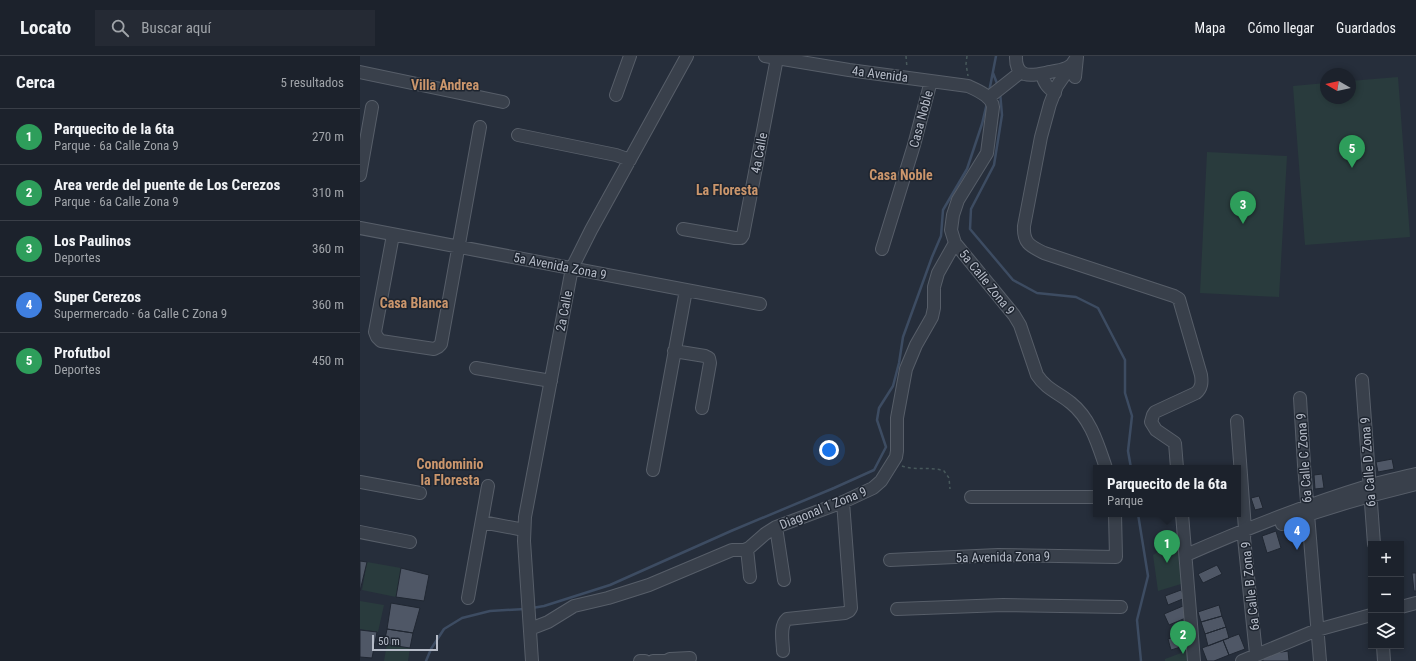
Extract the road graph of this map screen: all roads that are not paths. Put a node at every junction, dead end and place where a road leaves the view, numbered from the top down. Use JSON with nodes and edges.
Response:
{"nodes":[{"id":1,"x":630,"y":56,"type":"edge"},
{"id":2,"x":687,"y":56,"type":"edge"},
{"id":3,"x":1016,"y":56,"type":"edge"},
{"id":4,"x":771,"y":57,"type":"edge"},
{"id":5,"x":1075,"y":60,"type":"edge"},
{"id":6,"x":360,"y":72,"type":"edge"},
{"id":7,"x":1021,"y":72,"type":"junction"},
{"id":8,"x":1042,"y":74,"type":"junction"},
{"id":9,"x":1075,"y":77,"type":"dead end"},
{"id":10,"x":930,"y":81,"type":"junction"},
{"id":11,"x":1055,"y":93,"type":"junction"},
{"id":12,"x":616,"y":95,"type":"dead end"},
{"id":13,"x":985,"y":96,"type":"junction"},
{"id":14,"x":503,"y":102,"type":"dead end"},
{"id":15,"x":372,"y":107,"type":"dead end"},
{"id":16,"x":480,"y":127,"type":"dead end"},
{"id":17,"x":518,"y":135,"type":"dead end"},
{"id":18,"x":362,"y":150,"type":"edge"},
{"id":19,"x":630,"y":160,"type":"junction"},
{"id":20,"x":360,"y":175,"type":"edge"},
{"id":21,"x":360,"y":228,"type":"edge"},
{"id":22,"x":683,"y":230,"type":"dead end"},
{"id":23,"x":393,"y":234,"type":"junction"},
{"id":24,"x":955,"y":243,"type":"junction"},
{"id":25,"x":458,"y":247,"type":"junction"},
{"id":26,"x":882,"y":249,"type":"dead end"},
{"id":27,"x":572,"y":268,"type":"junction"},
{"id":28,"x":686,"y":290,"type":"junction"},
{"id":29,"x":760,"y":304,"type":"dead end"},
{"id":30,"x":674,"y":351,"type":"junction"},
{"id":31,"x":476,"y":368,"type":"dead end"},
{"id":32,"x":1362,"y":380,"type":"dead end"},
{"id":33,"x":551,"y":381,"type":"junction"},
{"id":34,"x":1300,"y":398,"type":"dead end"},
{"id":35,"x":702,"y":408,"type":"dead end"},
{"id":36,"x":1237,"y":421,"type":"dead end"},
{"id":37,"x":1105,"y":465,"type":"edge"},
{"id":38,"x":1177,"y":465,"type":"edge"},
{"id":39,"x":1240,"y":465,"type":"edge"},
{"id":40,"x":653,"y":470,"type":"dead end"},
{"id":41,"x":1416,"y":474,"type":"edge"},
{"id":42,"x":1241,"y":478,"type":"edge"},
{"id":43,"x":360,"y":482,"type":"edge"},
{"id":44,"x":1416,"y":484,"type":"edge"},
{"id":45,"x":488,"y":486,"type":"dead end"},
{"id":46,"x":1370,"y":490,"type":"junction"},
{"id":47,"x":420,"y":493,"type":"dead end"},
{"id":48,"x":971,"y":497,"type":"dead end"},
{"id":49,"x":1093,"y":497,"type":"edge"},
{"id":50,"x":843,"y":502,"type":"junction"},
{"id":51,"x":1308,"y":510,"type":"junction"},
{"id":52,"x":1115,"y":517,"type":"edge"},
{"id":53,"x":1182,"y":517,"type":"edge"},
{"id":54,"x":482,"y":522,"type":"junction"},
{"id":55,"x":776,"y":527,"type":"junction"},
{"id":56,"x":524,"y":530,"type":"junction"},
{"id":57,"x":360,"y":532,"type":"edge"},
{"id":58,"x":1245,"y":534,"type":"junction"},
{"id":59,"x":1374,"y":541,"type":"edge"},
{"id":60,"x":410,"y":542,"type":"dead end"},
{"id":61,"x":747,"y":549,"type":"junction"},
{"id":62,"x":890,"y":560,"type":"dead end"},
{"id":63,"x":1186,"y":560,"type":"junction"},
{"id":64,"x":750,"y":577,"type":"dead end"},
{"id":65,"x":784,"y":580,"type":"dead end"},
{"id":66,"x":468,"y":598,"type":"dead end"},
{"id":67,"x":1416,"y":603,"type":"edge"},
{"id":68,"x":1404,"y":606,"type":"edge"},
{"id":69,"x":1121,"y":607,"type":"dead end"},
{"id":70,"x":897,"y":609,"type":"dead end"},
{"id":71,"x":1368,"y":616,"type":"edge"},
{"id":72,"x":530,"y":626,"type":"junction"},
{"id":73,"x":1316,"y":630,"type":"junction"},
{"id":74,"x":1383,"y":649,"type":"edge"},
{"id":75,"x":783,"y":651,"type":"dead end"},
{"id":76,"x":1259,"y":656,"type":"edge"},
{"id":77,"x":690,"y":658,"type":"dead end"},
{"id":78,"x":532,"y":661,"type":"edge"},
{"id":79,"x":640,"y":661,"type":"edge"},
{"id":80,"x":645,"y":661,"type":"edge"},
{"id":81,"x":653,"y":661,"type":"edge"},
{"id":82,"x":665,"y":661,"type":"edge"},
{"id":83,"x":1194,"y":661,"type":"edge"},
{"id":84,"x":1242,"y":661,"type":"edge"},
{"id":85,"x":1320,"y":661,"type":"edge"},
{"id":86,"x":1384,"y":661,"type":"edge"}],
"edges":[{"from":1,"to":12,"type":"street"},
{"from":2,"to":19,"type":"street","name":"2a Calle"},
{"from":3,"to":7,"type":"street"},
{"from":4,"to":10,"type":"street","name":"4a Avenida"},
{"from":4,"to":22,"type":"street","name":"4a Calle"},
{"from":5,"to":8,"type":"street"},
{"from":5,"to":9,"type":"street"},
{"from":5,"to":11,"type":"street"},
{"from":6,"to":14,"type":"street"},
{"from":7,"to":8,"type":"street"},
{"from":7,"to":13,"type":"street"},
{"from":8,"to":11,"type":"street"},
{"from":10,"to":13,"type":"street","name":"4a Avenida"},
{"from":10,"to":26,"type":"street","name":"Casa Noble"},
{"from":11,"to":38,"type":"street"},
{"from":13,"to":24,"type":"street","name":"5a Calle Zona 9"},
{"from":15,"to":18,"type":"street"},
{"from":16,"to":25,"type":"street"},
{"from":17,"to":19,"type":"street"},
{"from":18,"to":20,"type":"street"},
{"from":19,"to":27,"type":"street","name":"2a Calle"},
{"from":21,"to":23,"type":"street","name":"5a Avenida Zona 9"},
{"from":23,"to":25,"type":"street","name":"5a Avenida Zona 9"},
{"from":23,"to":25,"type":"street"},
{"from":24,"to":37,"type":"street","name":"5a Calle Zona 9"},
{"from":24,"to":50,"type":"street","name":"Diagonal 1 Zona 9"},
{"from":25,"to":27,"type":"street","name":"5a Avenida Zona 9"},
{"from":27,"to":28,"type":"street","name":"5a Avenida Zona 9"},
{"from":27,"to":33,"type":"street","name":"2a Calle"},
{"from":28,"to":29,"type":"street","name":"5a Avenida Zona 9"},
{"from":28,"to":30,"type":"street"},
{"from":30,"to":35,"type":"street"},
{"from":30,"to":40,"type":"street"},
{"from":31,"to":33,"type":"street"},
{"from":32,"to":46,"type":"street","name":"6a Calle D Zona 9"},
{"from":33,"to":56,"type":"street","name":"2a Calle"},
{"from":34,"to":51,"type":"street","name":"6a Calle C Zona 9"},
{"from":36,"to":39,"type":"street","name":"6a Calle B Zona 9"},
{"from":41,"to":46,"type":"street"},
{"from":42,"to":58,"type":"street","name":"6a Calle B Zona 9"},
{"from":43,"to":47,"type":"street"},
{"from":44,"to":46,"type":"street"},
{"from":45,"to":54,"type":"street"},
{"from":46,"to":51,"type":"street"},
{"from":46,"to":59,"type":"street","name":"6a Calle D Zona 9"},
{"from":48,"to":49,"type":"street"},
{"from":50,"to":55,"type":"street","name":"Diagonal 1 Zona 9"},
{"from":50,"to":75,"type":"street"},
{"from":51,"to":58,"type":"street"},
{"from":51,"to":73,"type":"street","name":"6a Calle C Zona 9"},
{"from":52,"to":62,"type":"street","name":"5a Avenida Zona 9"},
{"from":53,"to":63,"type":"street"},
{"from":54,"to":56,"type":"street"},
{"from":54,"to":66,"type":"street"},
{"from":55,"to":61,"type":"street","name":"Diagonal 1 Zona 9"},
{"from":55,"to":65,"type":"street"},
{"from":56,"to":72,"type":"street","name":"2a Calle"},
{"from":57,"to":60,"type":"street"},
{"from":58,"to":63,"type":"street"},
{"from":58,"to":76,"type":"street","name":"6a Calle B Zona 9"},
{"from":61,"to":64,"type":"street"},
{"from":61,"to":72,"type":"street"},
{"from":63,"to":83,"type":"street"},
{"from":67,"to":68,"type":"street"},
{"from":69,"to":70,"type":"street"},
{"from":71,"to":73,"type":"street"},
{"from":72,"to":78,"type":"street","name":"2a Calle"},
{"from":73,"to":76,"type":"street"},
{"from":73,"to":85,"type":"street","name":"6a Calle C Zona 9"},
{"from":74,"to":86,"type":"street"},
{"from":76,"to":84,"type":"street"},
{"from":77,"to":82,"type":"street"},
{"from":79,"to":80,"type":"street"},
{"from":81,"to":82,"type":"street"}]}
